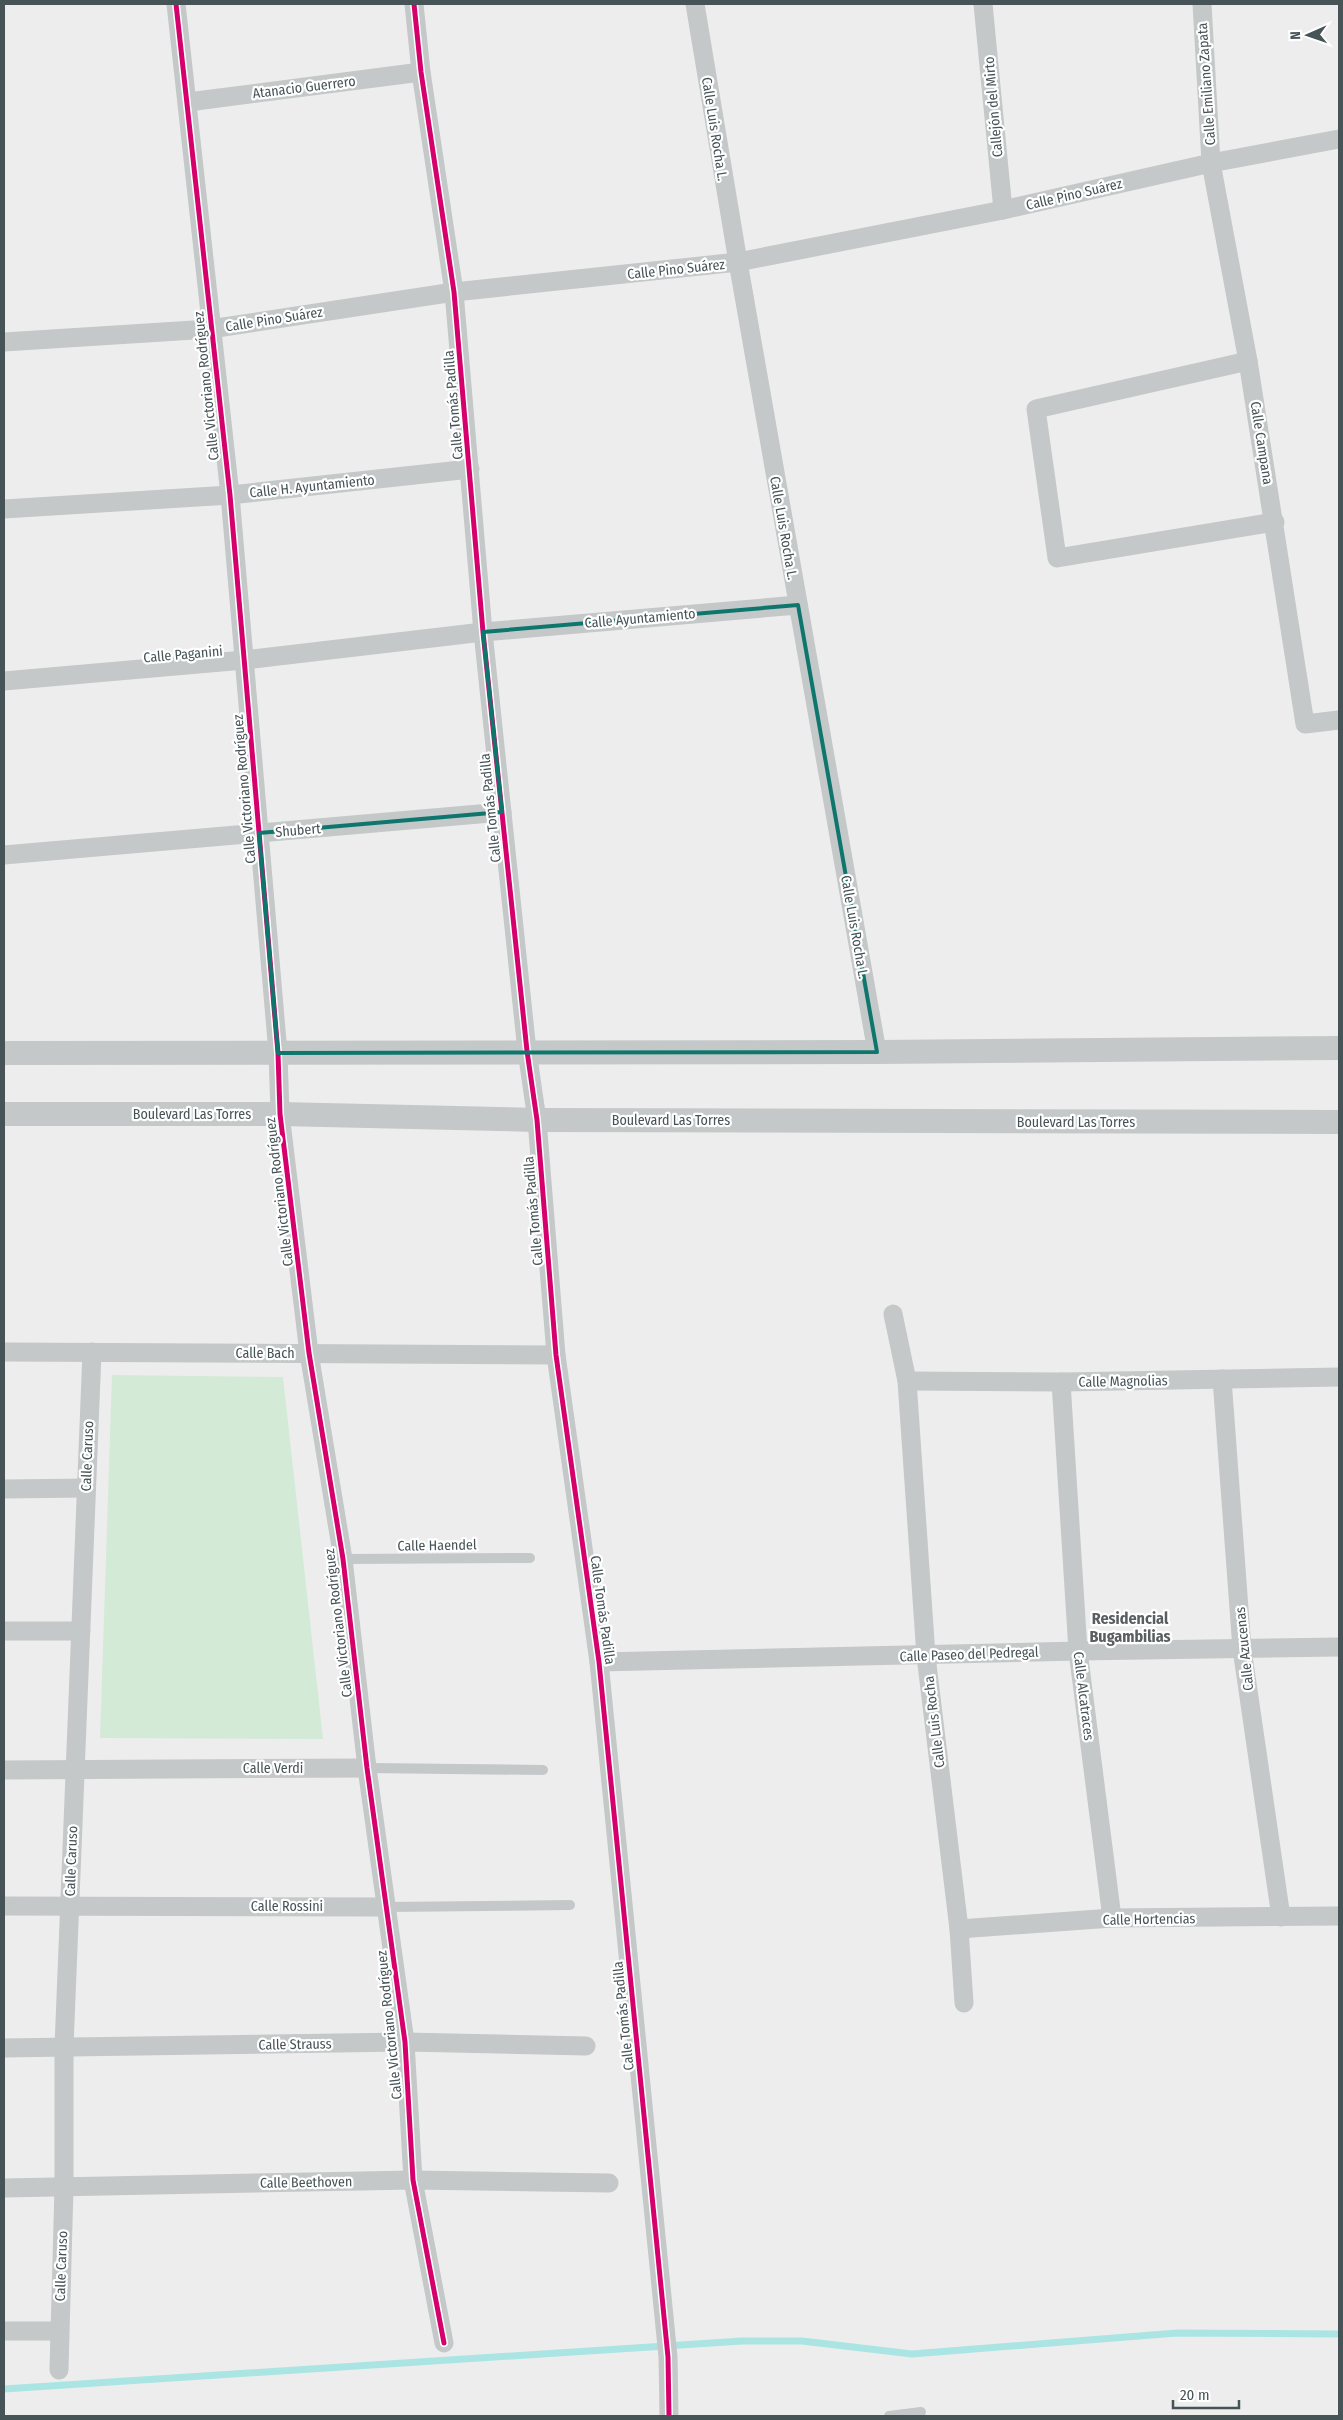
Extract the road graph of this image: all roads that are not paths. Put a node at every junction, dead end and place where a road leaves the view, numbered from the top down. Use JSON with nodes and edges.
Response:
{"nodes":[{"id":1,"x":176,"y":4,"type":"edge"},
{"id":2,"x":414,"y":4,"type":"edge"},
{"id":3,"x":695,"y":4,"type":"edge"},
{"id":4,"x":983,"y":4,"type":"edge"},
{"id":5,"x":1202,"y":4,"type":"edge"},
{"id":6,"x":421,"y":72,"type":"junction"},
{"id":7,"x":188,"y":102,"type":"junction"},
{"id":8,"x":1339,"y":139,"type":"edge"},
{"id":9,"x":1212,"y":163,"type":"junction"},
{"id":10,"x":1003,"y":210,"type":"junction"},
{"id":11,"x":738,"y":262,"type":"junction"},
{"id":12,"x":454,"y":292,"type":"junction"},
{"id":13,"x":210,"y":329,"type":"junction"},
{"id":14,"x":4,"y":342,"type":"edge"},
{"id":15,"x":1248,"y":361,"type":"junction"},
{"id":16,"x":470,"y":469,"type":"junction"},
{"id":17,"x":230,"y":495,"type":"junction"},
{"id":18,"x":4,"y":509,"type":"edge"},
{"id":19,"x":1274,"y":522,"type":"junction"},
{"id":20,"x":798,"y":605,"type":"junction"},
{"id":21,"x":483,"y":632,"type":"junction"},
{"id":22,"x":244,"y":660,"type":"junction"},
{"id":23,"x":4,"y":681,"type":"edge"},
{"id":24,"x":1339,"y":720,"type":"edge"},
{"id":25,"x":502,"y":812,"type":"junction"},
{"id":26,"x":259,"y":833,"type":"junction"},
{"id":27,"x":4,"y":855,"type":"edge"},
{"id":28,"x":1339,"y":1048,"type":"edge"},
{"id":29,"x":527,"y":1051,"type":"junction"},
{"id":30,"x":278,"y":1052,"type":"junction"},
{"id":31,"x":877,"y":1052,"type":"junction"},
{"id":32,"x":4,"y":1053,"type":"edge"},
{"id":33,"x":4,"y":1114,"type":"edge"},
{"id":34,"x":280,"y":1114,"type":"junction"},
{"id":35,"x":538,"y":1120,"type":"junction"},
{"id":36,"x":1339,"y":1122,"type":"edge"},
{"id":37,"x":893,"y":1314,"type":"dead end"},
{"id":38,"x":4,"y":1352,"type":"edge"},
{"id":39,"x":92,"y":1352,"type":"junction"},
{"id":40,"x":309,"y":1353,"type":"junction"},
{"id":41,"x":556,"y":1355,"type":"junction"},
{"id":42,"x":1339,"y":1377,"type":"edge"},
{"id":43,"x":1222,"y":1379,"type":"junction"},
{"id":44,"x":907,"y":1381,"type":"junction"},
{"id":45,"x":1061,"y":1382,"type":"junction"},
{"id":46,"x":86,"y":1488,"type":"junction"},
{"id":47,"x":4,"y":1489,"type":"edge"},
{"id":48,"x":530,"y":1558,"type":"dead end"},
{"id":49,"x":343,"y":1559,"type":"junction"},
{"id":50,"x":4,"y":1631,"type":"edge"},
{"id":51,"x":80,"y":1631,"type":"junction"},
{"id":52,"x":1339,"y":1647,"type":"edge"},
{"id":53,"x":1242,"y":1649,"type":"junction"},
{"id":54,"x":1078,"y":1651,"type":"junction"},
{"id":55,"x":926,"y":1656,"type":"junction"},
{"id":56,"x":599,"y":1662,"type":"junction"},
{"id":57,"x":367,"y":1768,"type":"junction"},
{"id":58,"x":4,"y":1770,"type":"edge"},
{"id":59,"x":75,"y":1770,"type":"junction"},
{"id":60,"x":543,"y":1770,"type":"dead end"},
{"id":61,"x":570,"y":1905,"type":"dead end"},
{"id":62,"x":4,"y":1906,"type":"edge"},
{"id":63,"x":70,"y":1906,"type":"junction"},
{"id":64,"x":387,"y":1906,"type":"junction"},
{"id":65,"x":1339,"y":1916,"type":"edge"},
{"id":66,"x":1282,"y":1917,"type":"junction"},
{"id":67,"x":1112,"y":1918,"type":"junction"},
{"id":68,"x":959,"y":1928,"type":"junction"},
{"id":69,"x":964,"y":2003,"type":"dead end"},
{"id":70,"x":405,"y":2042,"type":"junction"},
{"id":71,"x":586,"y":2046,"type":"dead end"},
{"id":72,"x":64,"y":2047,"type":"junction"},
{"id":73,"x":4,"y":2048,"type":"edge"},
{"id":74,"x":413,"y":2180,"type":"junction"},
{"id":75,"x":609,"y":2183,"type":"dead end"},
{"id":76,"x":64,"y":2187,"type":"junction"},
{"id":77,"x":4,"y":2188,"type":"edge"},
{"id":78,"x":4,"y":2331,"type":"edge"},
{"id":79,"x":59,"y":2331,"type":"junction"},
{"id":80,"x":444,"y":2343,"type":"dead end"},
{"id":81,"x":59,"y":2370,"type":"dead end"},
{"id":82,"x":922,"y":2412,"type":"dead end"},
{"id":83,"x":669,"y":2416,"type":"edge"},
{"id":84,"x":890,"y":2416,"type":"edge"}],
"edges":[{"from":1,"to":7,"type":"street","name":"Calle Victoriano Rodríguez"},
{"from":2,"to":6,"type":"street","name":"Calle Tomás Padilla"},
{"from":3,"to":11,"type":"street","name":"Calle Luis Rocha L."},
{"from":4,"to":10,"type":"street","name":"Callejón del Mirto"},
{"from":5,"to":9,"type":"street","name":"Calle Emiliano Zapata"},
{"from":6,"to":7,"type":"street","name":"Atanacio Guerrero"},
{"from":6,"to":12,"type":"street","name":"Calle Tomás Padilla"},
{"from":7,"to":13,"type":"street","name":"Calle Victoriano Rodríguez"},
{"from":8,"to":9,"type":"street","name":"Calle Pino Suárez"},
{"from":9,"to":10,"type":"street","name":"Calle Pino Suárez"},
{"from":9,"to":15,"type":"street","name":"Calle Campana"},
{"from":10,"to":11,"type":"street","name":"Calle Pino Suárez"},
{"from":11,"to":12,"type":"street","name":"Calle Pino Suárez"},
{"from":11,"to":20,"type":"street","name":"Calle Luis Rocha L."},
{"from":12,"to":13,"type":"street","name":"Calle Pino Suárez"},
{"from":12,"to":16,"type":"street","name":"Calle Tomás Padilla"},
{"from":13,"to":14,"type":"street","name":"Calle Pino Suárez"},
{"from":13,"to":17,"type":"street","name":"Calle Victoriano Rodríguez"},
{"from":15,"to":19,"type":"street","name":"Calle Campana"},
{"from":15,"to":19,"type":"street"},
{"from":16,"to":17,"type":"street","name":"Calle H. Ayuntamiento"},
{"from":16,"to":21,"type":"street","name":"Calle Tomás Padilla"},
{"from":17,"to":18,"type":"street","name":"Calle H. Ayuntamiento"},
{"from":17,"to":22,"type":"street","name":"Calle Victoriano Rodríguez"},
{"from":19,"to":24,"type":"street","name":"Calle Campana"},
{"from":20,"to":21,"type":"street","name":"Calle Ayuntamiento"},
{"from":20,"to":31,"type":"street","name":"Calle Luis Rocha L."},
{"from":21,"to":22,"type":"street","name":"Calle Paganini"},
{"from":21,"to":25,"type":"street","name":"Calle Tomás Padilla"},
{"from":22,"to":23,"type":"street","name":"Calle Paganini"},
{"from":22,"to":26,"type":"street","name":"Calle Victoriano Rodríguez"},
{"from":25,"to":26,"type":"street","name":"Shubert"},
{"from":25,"to":29,"type":"street","name":"Calle Tomás Padilla"},
{"from":26,"to":27,"type":"street","name":"Shubert"},
{"from":26,"to":30,"type":"street","name":"Calle Victoriano Rodríguez"},
{"from":28,"to":31,"type":"street"},
{"from":29,"to":30,"type":"street"},
{"from":29,"to":31,"type":"street"},
{"from":29,"to":35,"type":"street","name":"Calle Tomás Padilla"},
{"from":30,"to":32,"type":"street"},
{"from":30,"to":34,"type":"street","name":"Calle Victoriano Rodríguez"},
{"from":33,"to":34,"type":"street","name":"Boulevard Las Torres"},
{"from":34,"to":35,"type":"street","name":"Boulevard Las Torres"},
{"from":34,"to":40,"type":"street","name":"Calle Victoriano Rodríguez"},
{"from":35,"to":36,"type":"street","name":"Boulevard Las Torres"},
{"from":35,"to":41,"type":"street","name":"Calle Tomás Padilla"},
{"from":37,"to":44,"type":"street","name":"Calle Luis Rocha"},
{"from":38,"to":39,"type":"street","name":"Calle Bach"},
{"from":39,"to":40,"type":"street","name":"Calle Bach"},
{"from":39,"to":46,"type":"street","name":"Calle Caruso"},
{"from":40,"to":41,"type":"street","name":"Calle Bach"},
{"from":40,"to":49,"type":"street","name":"Calle Victoriano Rodríguez"},
{"from":41,"to":56,"type":"street","name":"Calle Tomás Padilla"},
{"from":42,"to":43,"type":"street","name":"Calle Magnolias"},
{"from":43,"to":45,"type":"street","name":"Calle Magnolias"},
{"from":43,"to":53,"type":"street","name":"Calle Azucenas"},
{"from":44,"to":45,"type":"street","name":"Calle Magnolias"},
{"from":44,"to":55,"type":"street","name":"Calle Luis Rocha"},
{"from":45,"to":54,"type":"street","name":"Calle Alcatraces"},
{"from":46,"to":47,"type":"street"},
{"from":46,"to":51,"type":"street","name":"Calle Caruso"},
{"from":48,"to":49,"type":"lane","name":"Calle Haendel"},
{"from":49,"to":57,"type":"street","name":"Calle Victoriano Rodríguez"},
{"from":50,"to":51,"type":"street"},
{"from":51,"to":59,"type":"street","name":"Calle Caruso"},
{"from":52,"to":53,"type":"street","name":"Calle Paseo del Pedregal"},
{"from":53,"to":54,"type":"street","name":"Calle Paseo del Pedregal"},
{"from":53,"to":66,"type":"street","name":"Calle Azucenas"},
{"from":54,"to":55,"type":"street","name":"Calle Paseo del Pedregal"},
{"from":54,"to":67,"type":"street","name":"Calle Alcatraces"},
{"from":55,"to":56,"type":"street","name":"Calle Paseo del Pedregal"},
{"from":55,"to":68,"type":"street","name":"Calle Luis Rocha"},
{"from":56,"to":83,"type":"street","name":"Calle Tomás Padilla"},
{"from":57,"to":59,"type":"street","name":"Calle Verdi"},
{"from":57,"to":60,"type":"lane","name":"Calle Verdi"},
{"from":57,"to":64,"type":"street","name":"Calle Victoriano Rodríguez"},
{"from":58,"to":59,"type":"street","name":"Calle Verdi"},
{"from":59,"to":63,"type":"street","name":"Calle Caruso"},
{"from":61,"to":64,"type":"lane","name":"Calle Rossini"},
{"from":62,"to":63,"type":"street","name":"Calle Rossini"},
{"from":63,"to":64,"type":"street","name":"Calle Rossini"},
{"from":63,"to":72,"type":"street","name":"Calle Caruso"},
{"from":64,"to":70,"type":"street","name":"Calle Victoriano Rodríguez"},
{"from":65,"to":66,"type":"street","name":"Calle Hortencias"},
{"from":66,"to":67,"type":"street","name":"Calle Hortencias"},
{"from":67,"to":68,"type":"street","name":"Calle Hortencias"},
{"from":68,"to":69,"type":"street","name":"Calle Luis Rocha"},
{"from":70,"to":71,"type":"street","name":"Calle Strauss"},
{"from":70,"to":72,"type":"street","name":"Calle Strauss"},
{"from":70,"to":74,"type":"street","name":"Calle Victoriano Rodríguez"},
{"from":72,"to":73,"type":"street","name":"Calle Strauss"},
{"from":72,"to":76,"type":"street","name":"Calle Caruso"},
{"from":74,"to":75,"type":"street","name":"Calle Beethoven"},
{"from":74,"to":76,"type":"street","name":"Calle Beethoven"},
{"from":74,"to":80,"type":"street","name":"Calle Victoriano Rodríguez"},
{"from":76,"to":77,"type":"street","name":"Calle Beethoven"},
{"from":76,"to":79,"type":"street","name":"Calle Caruso"},
{"from":78,"to":79,"type":"street"},
{"from":79,"to":81,"type":"street","name":"Calle Caruso"},
{"from":82,"to":84,"type":"lane"}]}
